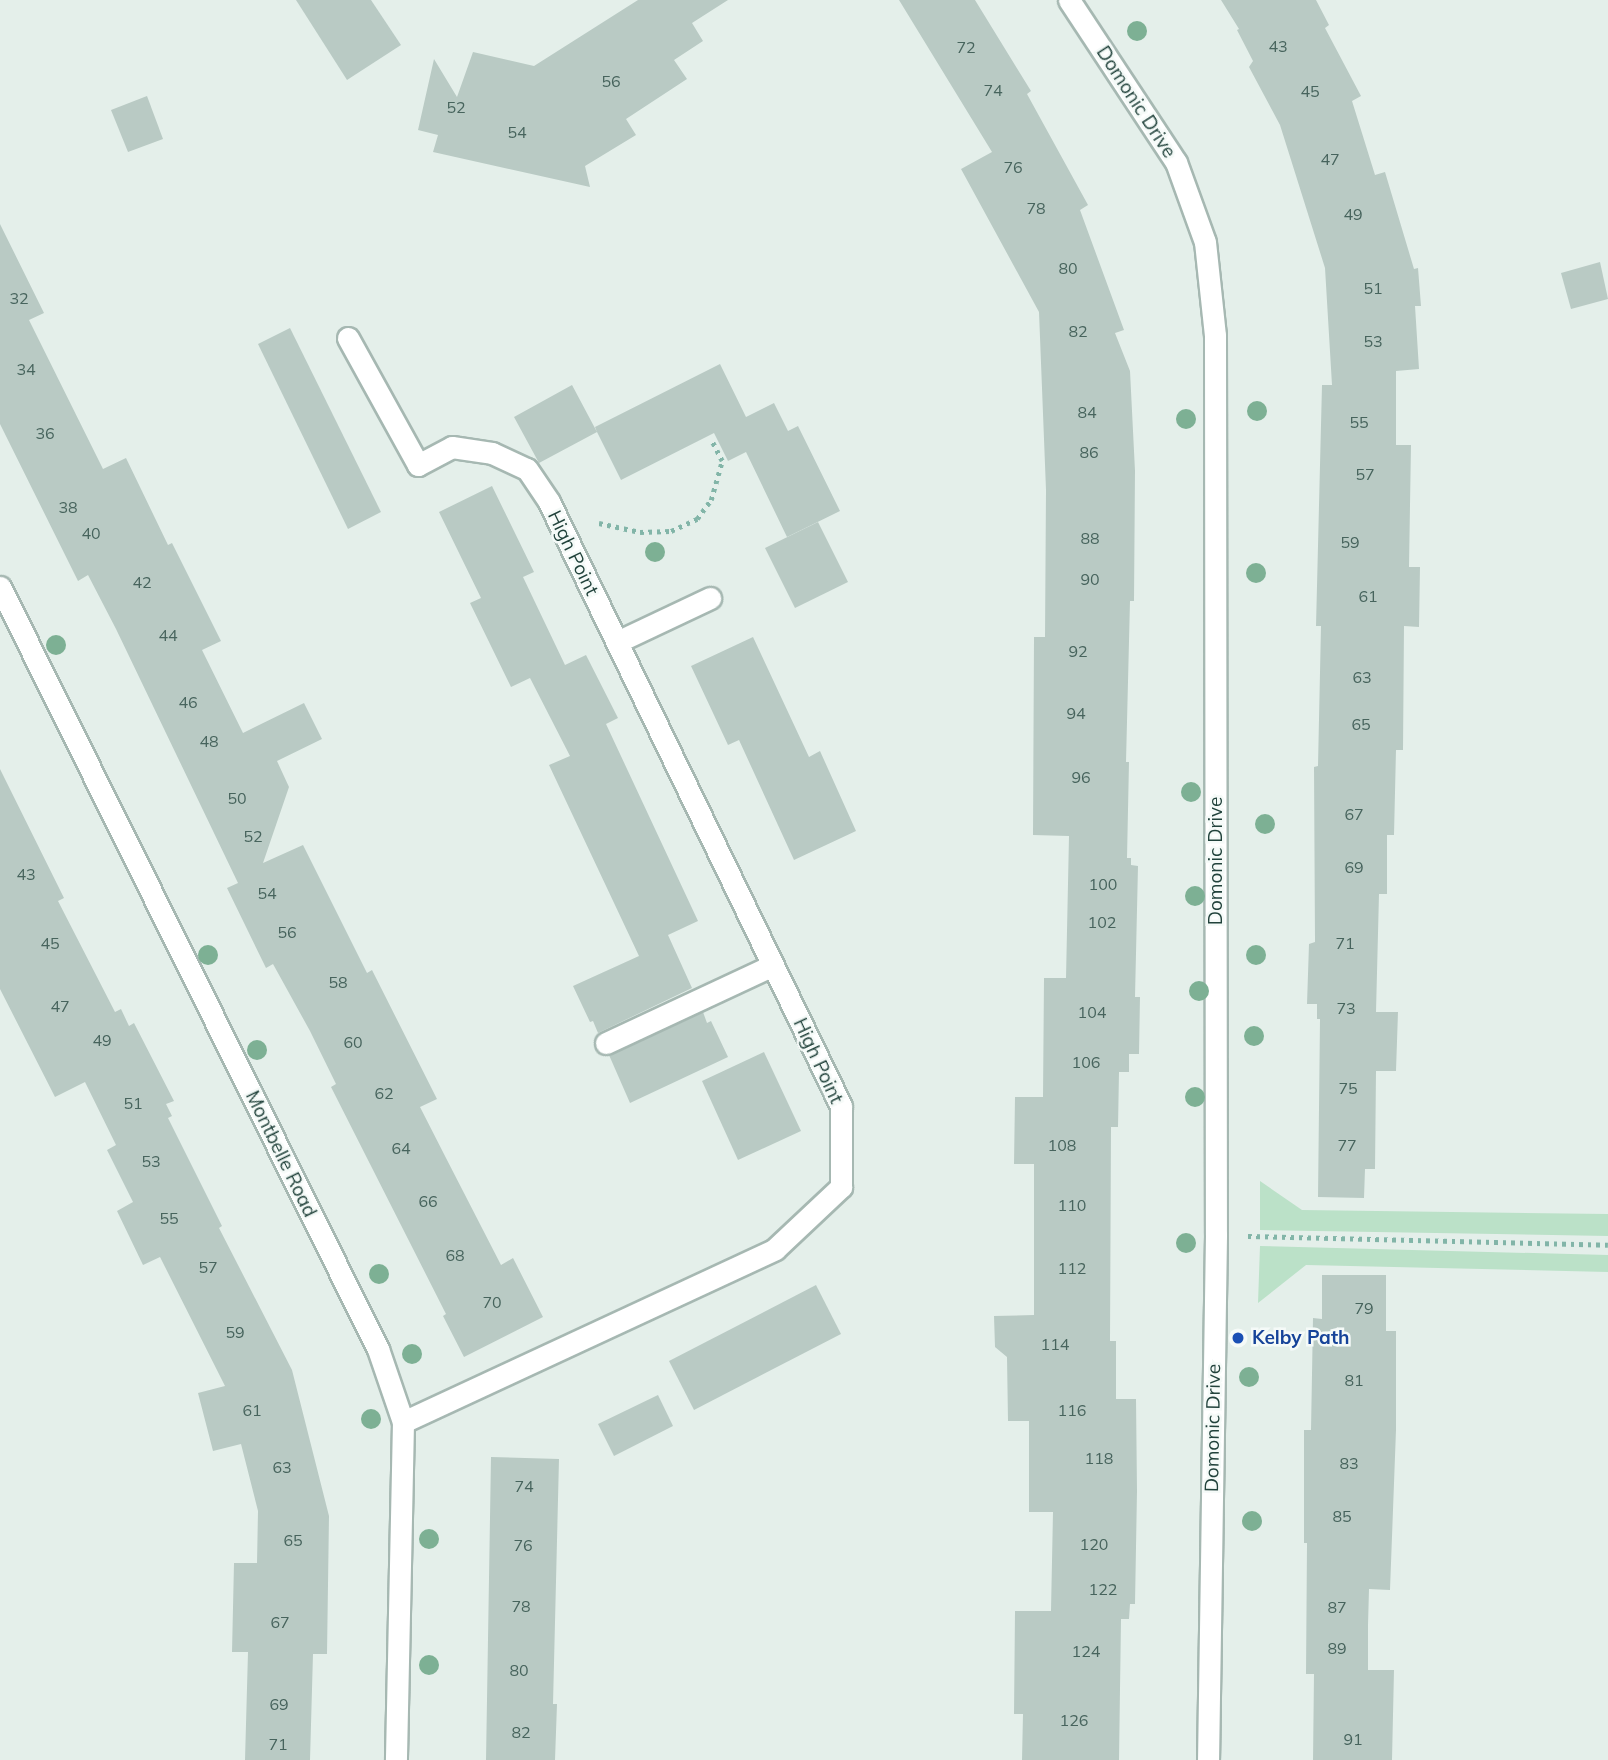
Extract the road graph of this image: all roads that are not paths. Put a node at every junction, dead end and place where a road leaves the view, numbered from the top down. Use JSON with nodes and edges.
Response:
{"nodes":[{"id":1,"x":1069,"y":0,"type":"edge"},
{"id":2,"x":348,"y":338,"type":"dead end"},
{"id":3,"x":0,"y":587,"type":"edge"},
{"id":4,"x":709,"y":598,"type":"dead end"},
{"id":5,"x":617,"y":642,"type":"junction"},
{"id":6,"x":773,"y":965,"type":"junction"},
{"id":7,"x":606,"y":1042,"type":"dead end"},
{"id":8,"x":403,"y":1422,"type":"junction"},
{"id":9,"x":396,"y":1760,"type":"edge"},
{"id":10,"x":1208,"y":1760,"type":"edge"}],
"edges":[{"from":1,"to":10,"type":"street","name":"Domonic Drive"},
{"from":2,"to":5,"type":"street","name":"High Point"},
{"from":3,"to":8,"type":"street","name":"Montbelle Road"},
{"from":4,"to":5,"type":"street"},
{"from":5,"to":6,"type":"street","name":"High Point"},
{"from":6,"to":7,"type":"street"},
{"from":6,"to":8,"type":"street","name":"High Point"},
{"from":8,"to":9,"type":"street","name":"Montbelle Road"}]}
